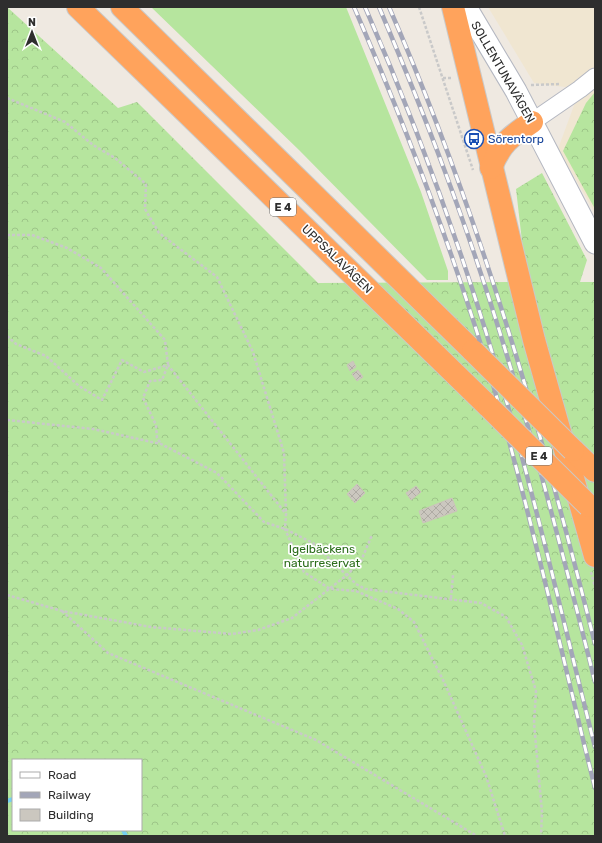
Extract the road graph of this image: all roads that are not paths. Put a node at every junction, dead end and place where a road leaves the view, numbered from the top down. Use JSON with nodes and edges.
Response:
{"nodes":[{"id":1,"x":78,"y":7,"type":"edge"},
{"id":2,"x":122,"y":7,"type":"edge"},
{"id":3,"x":453,"y":7,"type":"edge"},
{"id":4,"x":466,"y":7,"type":"edge"},
{"id":5,"x":595,"y":77,"type":"edge"},
{"id":6,"x":532,"y":122,"type":"junction"},
{"id":7,"x":491,"y":168,"type":"junction"},
{"id":8,"x":595,"y":243,"type":"edge"},
{"id":9,"x":595,"y":471,"type":"edge"},
{"id":10,"x":592,"y":509,"type":"edge"},
{"id":11,"x":595,"y":556,"type":"edge"}],
"edges":[{"from":1,"to":10,"type":"highway","name":"UPPSALAVÄGEN","number":"E 4","bridge":true},
{"from":2,"to":9,"type":"highway","number":"E 4","bridge":true},
{"from":3,"to":7,"type":"highway"},
{"from":4,"to":6,"type":"street","name":"SOLLENTUNAVÄGEN"},
{"from":5,"to":6,"type":"street"},
{"from":6,"to":7,"type":"highway"},
{"from":6,"to":8,"type":"street","name":"SOLLENTUNAVÄGEN"},
{"from":7,"to":11,"type":"highway"}]}
